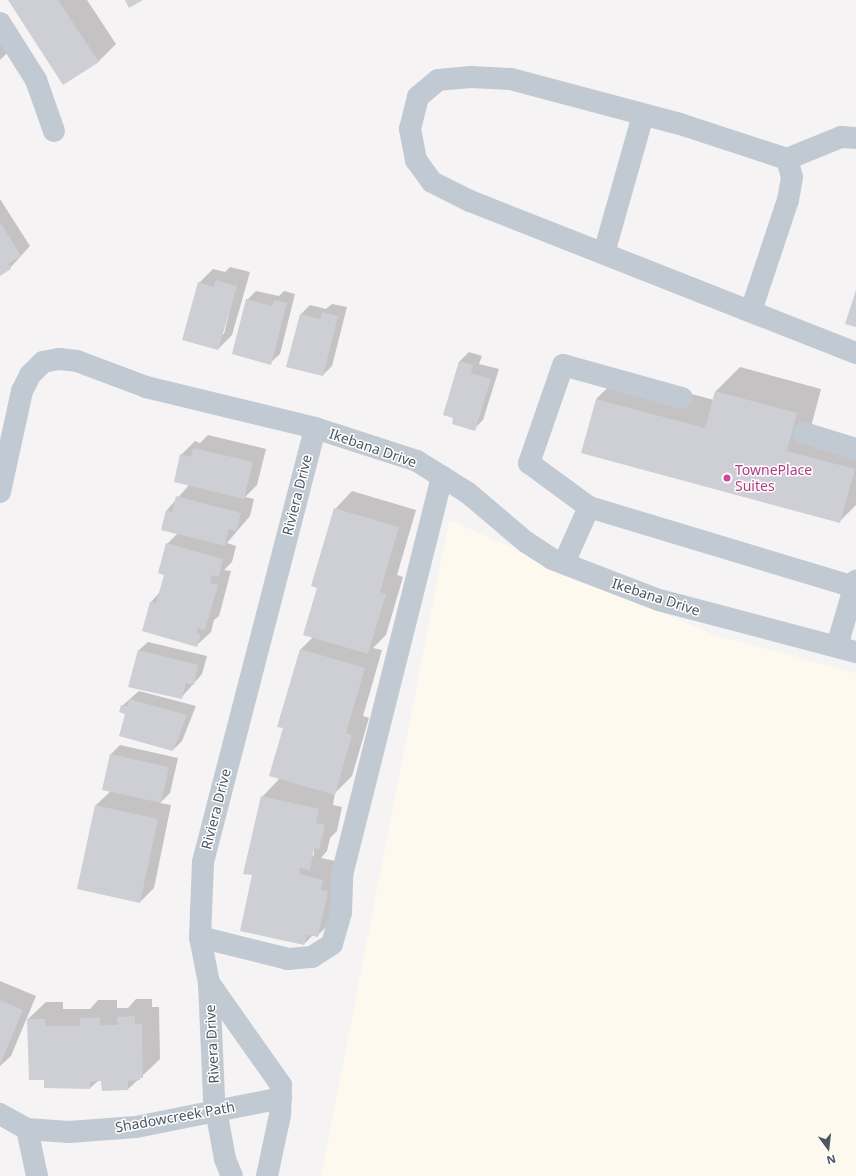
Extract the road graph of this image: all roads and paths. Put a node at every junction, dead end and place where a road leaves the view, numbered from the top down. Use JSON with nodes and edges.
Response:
{"nodes":[{"id":1,"x":0,"y":23,"type":"edge"},
{"id":2,"x":643,"y":115,"type":"junction"},
{"id":3,"x":54,"y":131,"type":"dead end"},
{"id":4,"x":856,"y":138,"type":"edge"},
{"id":5,"x":787,"y":159,"type":"junction"},
{"id":6,"x":604,"y":253,"type":"junction"},
{"id":7,"x":751,"y":311,"type":"junction"},
{"id":8,"x":856,"y":353,"type":"edge"},
{"id":9,"x":682,"y":398,"type":"dead end"},
{"id":10,"x":315,"y":428,"type":"junction"},
{"id":11,"x":804,"y":433,"type":"dead end"},
{"id":12,"x":856,"y":449,"type":"edge"},
{"id":13,"x":442,"y":476,"type":"junction"},
{"id":14,"x":0,"y":492,"type":"edge"},
{"id":15,"x":589,"y":507,"type":"junction"},
{"id":16,"x":564,"y":563,"type":"junction"},
{"id":17,"x":855,"y":584,"type":"edge"},
{"id":18,"x":846,"y":649,"type":"edge"},
{"id":19,"x":200,"y":937,"type":"junction"},
{"id":20,"x":209,"y":983,"type":"junction"},
{"id":21,"x":280,"y":1098,"type":"junction"},
{"id":22,"x":216,"y":1110,"type":"junction"},
{"id":23,"x":0,"y":1114,"type":"edge"},
{"id":24,"x":27,"y":1129,"type":"junction"},
{"id":25,"x":37,"y":1176,"type":"edge"},
{"id":26,"x":232,"y":1176,"type":"edge"},
{"id":27,"x":267,"y":1176,"type":"edge"}],
"edges":[{"from":1,"to":3,"type":"street"},
{"from":2,"to":5,"type":"street"},
{"from":2,"to":6,"type":"street"},
{"from":2,"to":6,"type":"street"},
{"from":4,"to":5,"type":"street"},
{"from":5,"to":7,"type":"street"},
{"from":6,"to":7,"type":"street"},
{"from":7,"to":8,"type":"street"},
{"from":9,"to":15,"type":"street"},
{"from":10,"to":13,"type":"street","name":"Ikebana Drive"},
{"from":10,"to":14,"type":"street","name":"Ikebana Drive"},
{"from":10,"to":19,"type":"street","name":"Riviera Drive"},
{"from":11,"to":12,"type":"street"},
{"from":13,"to":16,"type":"street","name":"Ikebana Drive"},
{"from":13,"to":19,"type":"street"},
{"from":15,"to":16,"type":"street"},
{"from":15,"to":17,"type":"street"},
{"from":16,"to":18,"type":"street","name":"Ikebana Drive"},
{"from":17,"to":18,"type":"street"},
{"from":19,"to":20,"type":"street","name":"Riviera Drive"},
{"from":20,"to":21,"type":"street","name":"Riviera Drive"},
{"from":20,"to":22,"type":"street","name":"Rivera Drive"},
{"from":21,"to":22,"type":"street","name":"Shadowcreek Path"},
{"from":21,"to":27,"type":"street","name":"Riviera Drive"},
{"from":22,"to":24,"type":"street","name":"Shadowcreek Path"},
{"from":22,"to":26,"type":"street","name":"Rivera Drive"},
{"from":23,"to":24,"type":"street","name":"Shadowcreek Path"},
{"from":24,"to":25,"type":"street"}]}
